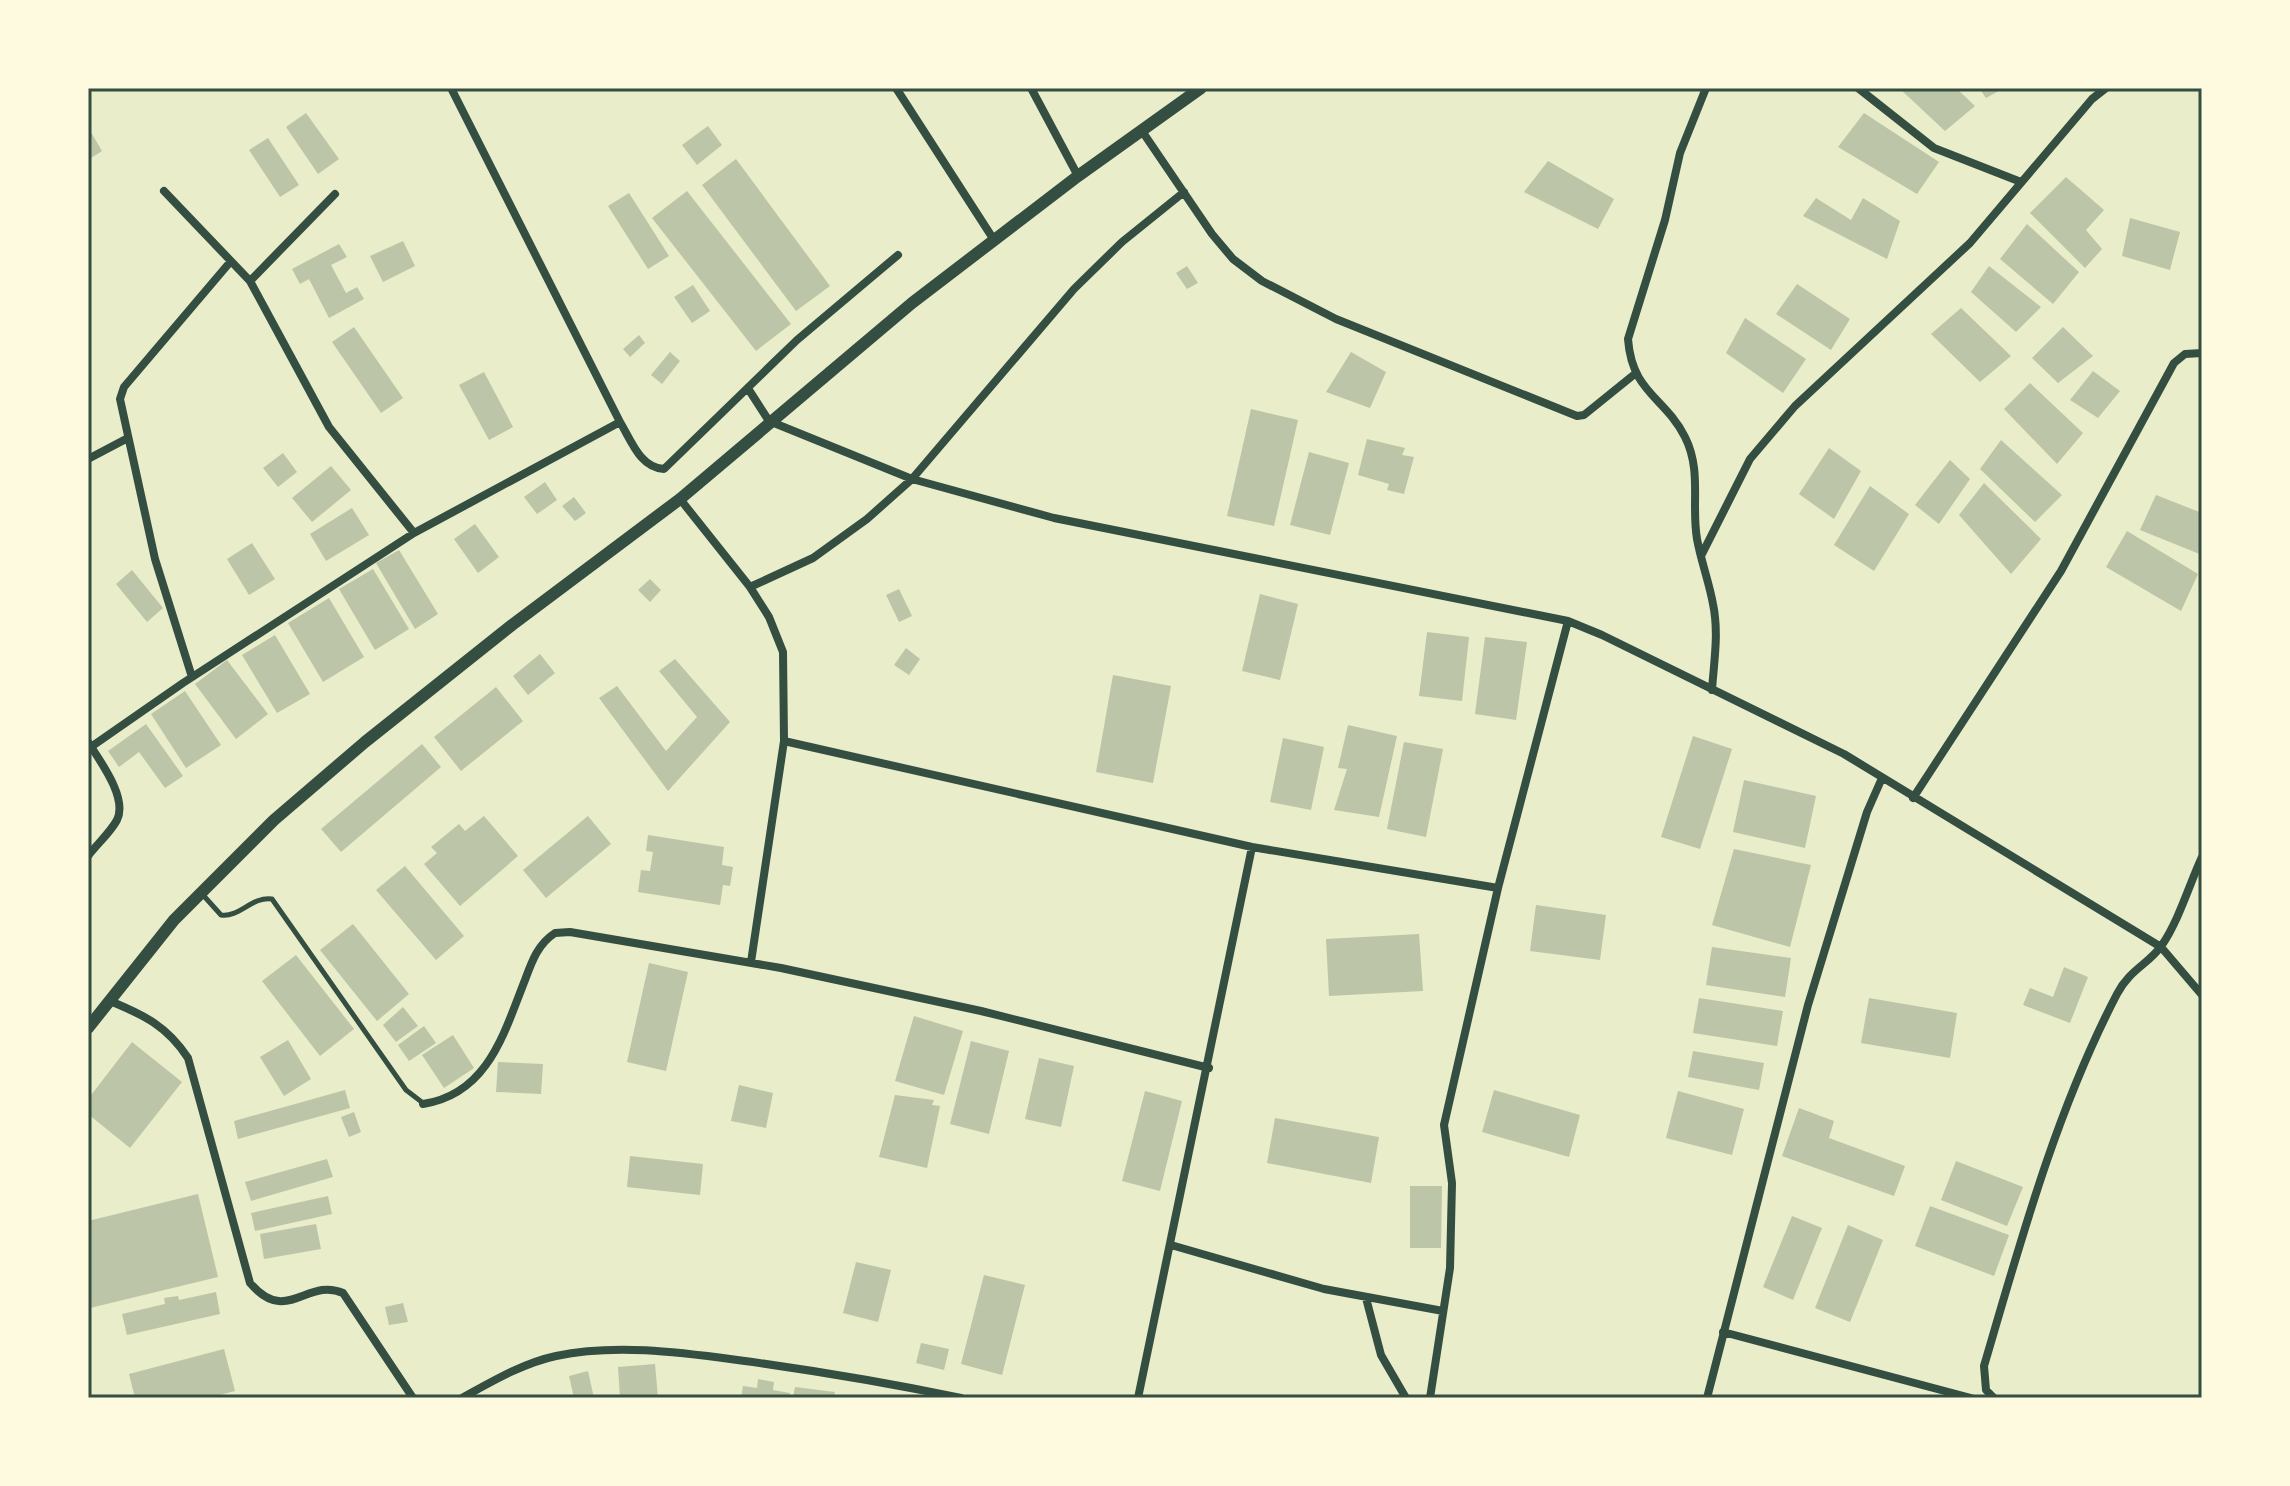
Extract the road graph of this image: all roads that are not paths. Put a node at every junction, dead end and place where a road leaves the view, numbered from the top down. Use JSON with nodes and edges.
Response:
{"nodes":[{"id":1,"x":451,"y":88,"type":"edge"},
{"id":2,"x":896,"y":88,"type":"edge"},
{"id":3,"x":1031,"y":88,"type":"edge"},
{"id":4,"x":1201,"y":88,"type":"edge"},
{"id":5,"x":1706,"y":88,"type":"edge"},
{"id":6,"x":1858,"y":88,"type":"edge"},
{"id":7,"x":2106,"y":88,"type":"edge"},
{"id":8,"x":1142,"y":131,"type":"junction"},
{"id":9,"x":1078,"y":176,"type":"junction"},
{"id":10,"x":2021,"y":182,"type":"junction"},
{"id":11,"x":164,"y":191,"type":"dead end"},
{"id":12,"x":1184,"y":192,"type":"junction"},
{"id":13,"x":335,"y":194,"type":"dead end"},
{"id":14,"x":994,"y":240,"type":"junction"},
{"id":15,"x":898,"y":255,"type":"dead end"},
{"id":16,"x":231,"y":261,"type":"junction"},
{"id":17,"x":250,"y":281,"type":"junction"},
{"id":18,"x":2202,"y":353,"type":"edge"},
{"id":19,"x":1636,"y":373,"type":"junction"},
{"id":20,"x":749,"y":390,"type":"junction"},
{"id":21,"x":769,"y":421,"type":"junction"},
{"id":22,"x":620,"y":422,"type":"junction"},
{"id":23,"x":126,"y":439,"type":"junction"},
{"id":24,"x":88,"y":459,"type":"edge"},
{"id":25,"x":912,"y":479,"type":"junction"},
{"id":26,"x":680,"y":499,"type":"junction"},
{"id":27,"x":414,"y":533,"type":"junction"},
{"id":28,"x":1701,"y":556,"type":"junction"},
{"id":29,"x":750,"y":587,"type":"junction"},
{"id":30,"x":1568,"y":621,"type":"junction"},
{"id":31,"x":192,"y":677,"type":"junction"},
{"id":32,"x":1712,"y":690,"type":"junction"},
{"id":33,"x":784,"y":741,"type":"junction"},
{"id":34,"x":89,"y":746,"type":"edge"},
{"id":35,"x":1882,"y":778,"type":"junction"},
{"id":36,"x":1913,"y":798,"type":"junction"},
{"id":37,"x":1252,"y":847,"type":"junction"},
{"id":38,"x":88,"y":856,"type":"edge"},
{"id":39,"x":2202,"y":857,"type":"edge"},
{"id":40,"x":1498,"y":888,"type":"junction"},
{"id":41,"x":201,"y":893,"type":"junction"},
{"id":42,"x":2161,"y":947,"type":"junction"},
{"id":43,"x":751,"y":962,"type":"junction"},
{"id":44,"x":2202,"y":995,"type":"edge"},
{"id":45,"x":110,"y":1001,"type":"junction"},
{"id":46,"x":88,"y":1028,"type":"edge"},
{"id":47,"x":1209,"y":1068,"type":"junction"},
{"id":48,"x":423,"y":1104,"type":"joint"},
{"id":49,"x":1171,"y":1245,"type":"junction"},
{"id":50,"x":1366,"y":1298,"type":"junction"},
{"id":51,"x":1443,"y":1311,"type":"junction"},
{"id":52,"x":1723,"y":1332,"type":"junction"},
{"id":53,"x":413,"y":1398,"type":"edge"},
{"id":54,"x":462,"y":1398,"type":"edge"},
{"id":55,"x":956,"y":1398,"type":"edge"},
{"id":56,"x":1138,"y":1398,"type":"edge"},
{"id":57,"x":1406,"y":1398,"type":"edge"},
{"id":58,"x":1430,"y":1398,"type":"edge"},
{"id":59,"x":1707,"y":1398,"type":"edge"},
{"id":60,"x":1971,"y":1398,"type":"edge"},
{"id":61,"x":1994,"y":1398,"type":"edge"}],
"edges":[{"from":1,"to":22,"type":"street"},
{"from":2,"to":14,"type":"street"},
{"from":3,"to":9,"type":"street"},
{"from":4,"to":8,"type":"street"},
{"from":5,"to":19,"type":"street"},
{"from":6,"to":10,"type":"street"},
{"from":7,"to":10,"type":"street"},
{"from":8,"to":9,"type":"street"},
{"from":8,"to":12,"type":"street"},
{"from":9,"to":14,"type":"street"},
{"from":10,"to":28,"type":"street"},
{"from":11,"to":16,"type":"street"},
{"from":12,"to":19,"type":"street"},
{"from":12,"to":25,"type":"street"},
{"from":13,"to":17,"type":"street"},
{"from":14,"to":21,"type":"street"},
{"from":15,"to":20,"type":"street"},
{"from":16,"to":17,"type":"street"},
{"from":16,"to":23,"type":"street"},
{"from":17,"to":27,"type":"street"},
{"from":18,"to":36,"type":"street"},
{"from":19,"to":28,"type":"street"},
{"from":20,"to":21,"type":"street"},
{"from":20,"to":22,"type":"street"},
{"from":21,"to":25,"type":"street"},
{"from":21,"to":26,"type":"street"},
{"from":22,"to":27,"type":"street"},
{"from":23,"to":24,"type":"street"},
{"from":23,"to":31,"type":"street"},
{"from":25,"to":29,"type":"street"},
{"from":25,"to":30,"type":"street"},
{"from":26,"to":29,"type":"street"},
{"from":26,"to":41,"type":"street"},
{"from":27,"to":31,"type":"street"},
{"from":28,"to":32,"type":"street"},
{"from":29,"to":33,"type":"street"},
{"from":30,"to":32,"type":"street"},
{"from":30,"to":40,"type":"street"},
{"from":31,"to":34,"type":"street"},
{"from":32,"to":35,"type":"street"},
{"from":33,"to":37,"type":"street"},
{"from":33,"to":43,"type":"street"},
{"from":34,"to":38,"type":"street"},
{"from":35,"to":36,"type":"street"},
{"from":35,"to":52,"type":"street"},
{"from":36,"to":42,"type":"street"},
{"from":37,"to":40,"type":"street"},
{"from":37,"to":47,"type":"street"},
{"from":39,"to":42,"type":"street"},
{"from":40,"to":51,"type":"street"},
{"from":41,"to":45,"type":"street"},
{"from":41,"to":48,"type":"lane"},
{"from":42,"to":44,"type":"street"},
{"from":42,"to":61,"type":"street"},
{"from":43,"to":47,"type":"street"},
{"from":43,"to":48,"type":"street"},
{"from":45,"to":46,"type":"street"},
{"from":45,"to":53,"type":"street"},
{"from":47,"to":49,"type":"street"},
{"from":49,"to":50,"type":"street"},
{"from":49,"to":56,"type":"street"},
{"from":50,"to":51,"type":"street"},
{"from":50,"to":57,"type":"street"},
{"from":51,"to":58,"type":"street"},
{"from":52,"to":59,"type":"street"},
{"from":52,"to":60,"type":"street"},
{"from":54,"to":55,"type":"street"}]}
